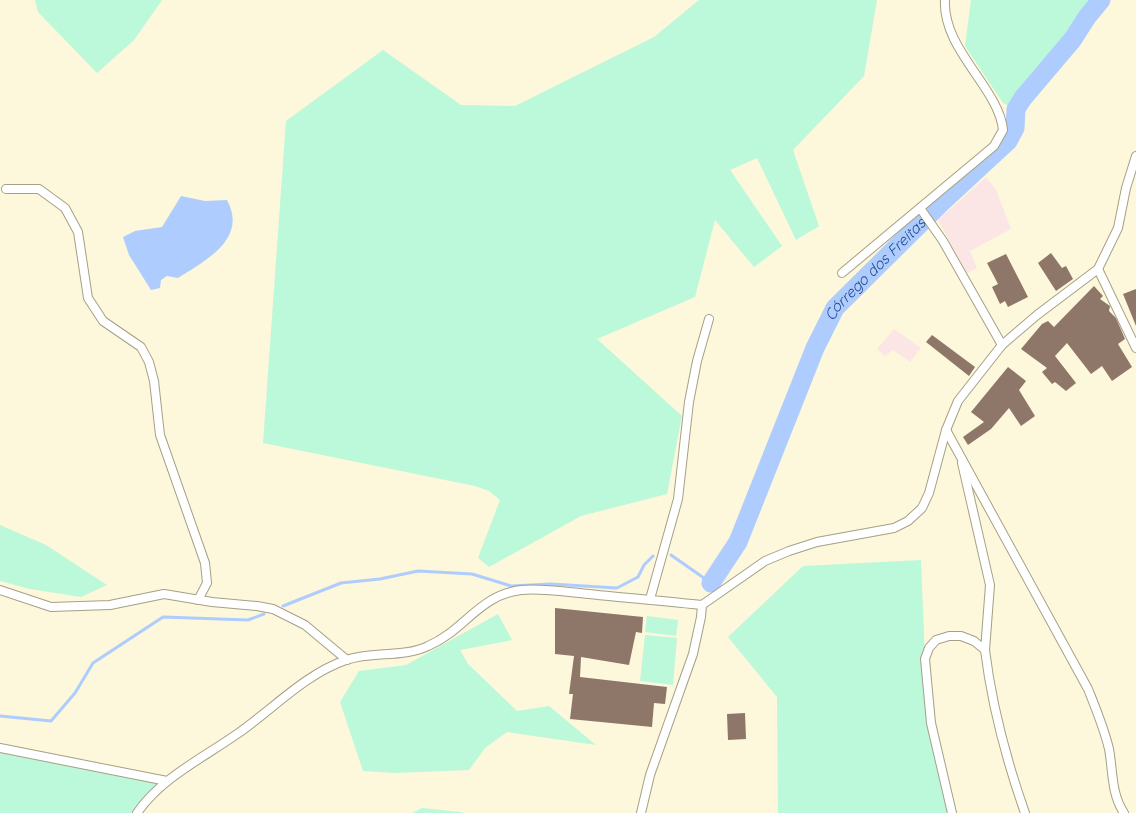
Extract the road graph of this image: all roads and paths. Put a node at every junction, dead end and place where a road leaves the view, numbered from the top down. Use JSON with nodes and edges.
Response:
{"nodes":[{"id":1,"x":945,"y":0,"type":"edge"},
{"id":2,"x":1136,"y":156,"type":"edge"},
{"id":3,"x":6,"y":189,"type":"dead end"},
{"id":4,"x":921,"y":210,"type":"junction"},
{"id":5,"x":1098,"y":270,"type":"junction"},
{"id":6,"x":842,"y":273,"type":"dead end"},
{"id":7,"x":709,"y":318,"type":"dead end"},
{"id":8,"x":1002,"y":345,"type":"junction"},
{"id":9,"x":1136,"y":348,"type":"edge"},
{"id":10,"x":946,"y":430,"type":"junction"},
{"id":11,"x":961,"y":458,"type":"junction"},
{"id":12,"x":0,"y":590,"type":"edge"},
{"id":13,"x":650,"y":599,"type":"junction"},
{"id":14,"x":198,"y":600,"type":"junction"},
{"id":15,"x":702,"y":605,"type":"junction"},
{"id":16,"x":986,"y":650,"type":"junction"},
{"id":17,"x":347,"y":660,"type":"junction"},
{"id":18,"x":0,"y":748,"type":"edge"},
{"id":19,"x":167,"y":781,"type":"junction"},
{"id":20,"x":137,"y":813,"type":"edge"},
{"id":21,"x":641,"y":813,"type":"edge"},
{"id":22,"x":952,"y":813,"type":"edge"},
{"id":23,"x":1025,"y":813,"type":"edge"},
{"id":24,"x":1124,"y":813,"type":"edge"}],
"edges":[{"from":1,"to":4,"type":"street"},
{"from":2,"to":5,"type":"street"},
{"from":3,"to":14,"type":"street"},
{"from":4,"to":6,"type":"street"},
{"from":4,"to":8,"type":"street"},
{"from":5,"to":8,"type":"street"},
{"from":5,"to":9,"type":"street"},
{"from":7,"to":13,"type":"street"},
{"from":8,"to":10,"type":"street"},
{"from":10,"to":11,"type":"street"},
{"from":10,"to":15,"type":"street"},
{"from":11,"to":16,"type":"street"},
{"from":11,"to":24,"type":"street"},
{"from":12,"to":14,"type":"street"},
{"from":13,"to":15,"type":"street"},
{"from":13,"to":17,"type":"street"},
{"from":14,"to":17,"type":"street"},
{"from":15,"to":21,"type":"street"},
{"from":16,"to":22,"type":"street"},
{"from":16,"to":23,"type":"street"},
{"from":17,"to":19,"type":"street"},
{"from":18,"to":19,"type":"street"},
{"from":19,"to":20,"type":"street"}]}
